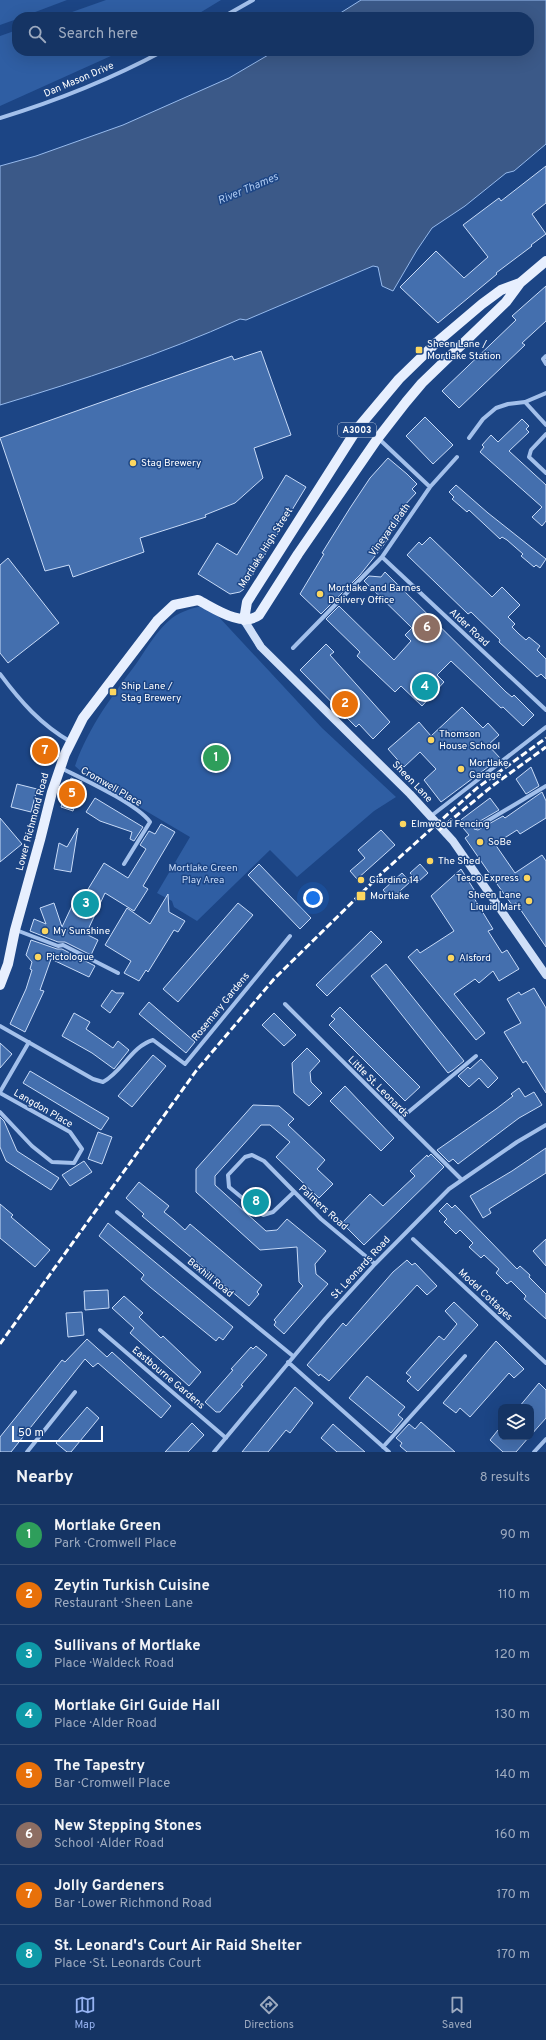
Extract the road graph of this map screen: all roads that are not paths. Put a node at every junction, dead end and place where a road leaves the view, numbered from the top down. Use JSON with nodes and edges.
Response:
{"nodes":[{"id":1,"x":253,"y":0,"type":"edge"},
{"id":2,"x":232,"y":12,"type":"edge"},
{"id":3,"x":152,"y":56,"type":"edge"},
{"id":4,"x":0,"y":118,"type":"edge"},
{"id":5,"x":546,"y":261,"type":"edge"},
{"id":6,"x":520,"y":283,"type":"junction"},
{"id":7,"x":546,"y":356,"type":"edge"},
{"id":8,"x":546,"y":364,"type":"edge"},
{"id":9,"x":546,"y":393,"type":"edge"},
{"id":10,"x":525,"y":402,"type":"junction"},
{"id":11,"x":546,"y":425,"type":"edge"},
{"id":12,"x":360,"y":426,"type":"junction"},
{"id":13,"x":546,"y":434,"type":"edge"},
{"id":14,"x":378,"y":438,"type":"junction"},
{"id":15,"x":469,"y":438,"type":"dead end"},
{"id":16,"x":456,"y":457,"type":"dead end"},
{"id":17,"x":546,"y":473,"type":"edge"},
{"id":18,"x":430,"y":487,"type":"junction"},
{"id":19,"x":382,"y":557,"type":"junction"},
{"id":20,"x":244,"y":620,"type":"junction"},
{"id":21,"x":293,"y":648,"type":"dead end"},
{"id":22,"x":0,"y":674,"type":"edge"},
{"id":23,"x":546,"y":710,"type":"edge"},
{"id":24,"x":546,"y":727,"type":"edge"},
{"id":25,"x":71,"y":742,"type":"junction"},
{"id":26,"x":60,"y":768,"type":"junction"},
{"id":27,"x":546,"y":786,"type":"edge"},
{"id":28,"x":431,"y":816,"type":"junction"},
{"id":29,"x":477,"y":827,"type":"dead end"},
{"id":30,"x":124,"y":864,"type":"dead end"},
{"id":31,"x":15,"y":930,"type":"junction"},
{"id":32,"x":290,"y":936,"type":"dead end"},
{"id":33,"x":118,"y":973,"type":"dead end"},
{"id":34,"x":546,"y":975,"type":"edge"},
{"id":35,"x":0,"y":985,"type":"edge"},
{"id":36,"x":285,"y":1004,"type":"dead end"},
{"id":37,"x":0,"y":1026,"type":"edge"},
{"id":38,"x":29,"y":1042,"type":"junction"},
{"id":39,"x":476,"y":1056,"type":"dead end"},
{"id":40,"x":0,"y":1092,"type":"edge"},
{"id":41,"x":0,"y":1112,"type":"edge"},
{"id":42,"x":400,"y":1119,"type":"junction"},
{"id":43,"x":546,"y":1126,"type":"edge"},
{"id":44,"x":461,"y":1179,"type":"junction"},
{"id":45,"x":294,"y":1192,"type":"junction"},
{"id":46,"x":116,"y":1212,"type":"dead end"},
{"id":47,"x":413,"y":1239,"type":"dead end"},
{"id":48,"x":375,"y":1264,"type":"junction"},
{"id":49,"x":100,"y":1330,"type":"dead end"},
{"id":50,"x":293,"y":1356,"type":"junction"},
{"id":51,"x":465,"y":1356,"type":"dead end"},
{"id":52,"x":288,"y":1362,"type":"junction"},
{"id":53,"x":546,"y":1363,"type":"edge"},
{"id":54,"x":75,"y":1392,"type":"dead end"},
{"id":55,"x":226,"y":1438,"type":"junction"},
{"id":56,"x":546,"y":1439,"type":"edge"},
{"id":57,"x":383,"y":1447,"type":"junction"},
{"id":58,"x":27,"y":1452,"type":"edge"},
{"id":59,"x":214,"y":1452,"type":"edge"},
{"id":60,"x":389,"y":1452,"type":"edge"},
{"id":61,"x":534,"y":1452,"type":"edge"}],
"edges":[{"from":1,"to":2,"type":"street"},
{"from":3,"to":4,"type":"street","name":"Dan Mason Drive"},
{"from":5,"to":6,"type":"main road","name":"Mortlake High Street","number":"A3003"},
{"from":6,"to":12,"type":"main road","name":"Mortlake High Street","number":"A3003"},
{"from":6,"to":14,"type":"main road","name":"Mortlake High Street","number":"A3003"},
{"from":7,"to":8,"type":"street"},
{"from":9,"to":10,"type":"street"},
{"from":10,"to":11,"type":"street"},
{"from":10,"to":15,"type":"street"},
{"from":12,"to":14,"type":"street"},
{"from":12,"to":20,"type":"main road","name":"Mortlake High Street","number":"A3003"},
{"from":13,"to":17,"type":"street"},
{"from":14,"to":18,"type":"street"},
{"from":14,"to":20,"type":"main road","name":"Mortlake High Street","number":"A3003"},
{"from":16,"to":18,"type":"street","name":"Vineyard Path"},
{"from":18,"to":19,"type":"street","name":"Vineyard Path"},
{"from":19,"to":21,"type":"street","name":"Vineyard Path"},
{"from":19,"to":23,"type":"street","name":"Alder Road"},
{"from":20,"to":25,"type":"main road","name":"Lower Richmond Road"},
{"from":20,"to":28,"type":"main road","name":"Sheen Lane"},
{"from":22,"to":25,"type":"street"},
{"from":24,"to":28,"type":"street"},
{"from":25,"to":26,"type":"main road","name":"Lower Richmond Road"},
{"from":26,"to":30,"type":"street","name":"Cromwell Place"},
{"from":26,"to":31,"type":"main road","name":"Lower Richmond Road"},
{"from":27,"to":29,"type":"street"},
{"from":28,"to":34,"type":"main road","name":"Sheen Lane"},
{"from":31,"to":33,"type":"street"},
{"from":31,"to":35,"type":"main road","name":"Lower Richmond Road"},
{"from":32,"to":38,"type":"street","name":"Rosemary Gardens"},
{"from":36,"to":42,"type":"street","name":"Little St. Leonards"},
{"from":37,"to":38,"type":"street"},
{"from":38,"to":40,"type":"street","name":"Langdon Place"},
{"from":39,"to":42,"type":"street"},
{"from":40,"to":41,"type":"street","name":"Langdon Place"},
{"from":42,"to":44,"type":"street","name":"Little St. Leonards"},
{"from":43,"to":44,"type":"street","name":"St. Leonards Road"},
{"from":44,"to":48,"type":"street","name":"St. Leonards Road"},
{"from":45,"to":45,"type":"street","name":"Palmers Road"},
{"from":45,"to":48,"type":"street","name":"Palmers Road"},
{"from":46,"to":50,"type":"street","name":"Bexhill Road"},
{"from":47,"to":53,"type":"street","name":"Model Cottages"},
{"from":48,"to":50,"type":"street","name":"St. Leonards Road"},
{"from":49,"to":55,"type":"street","name":"Eastbourne Gardens"},
{"from":50,"to":52,"type":"street","name":"St. Leonards Road"},
{"from":51,"to":57,"type":"street"},
{"from":52,"to":55,"type":"street","name":"St. Leonards Road"},
{"from":52,"to":57,"type":"street"},
{"from":54,"to":58,"type":"street"},
{"from":55,"to":59,"type":"street","name":"St. Leonards Road"},
{"from":56,"to":61,"type":"street"},
{"from":57,"to":60,"type":"street"}]}
